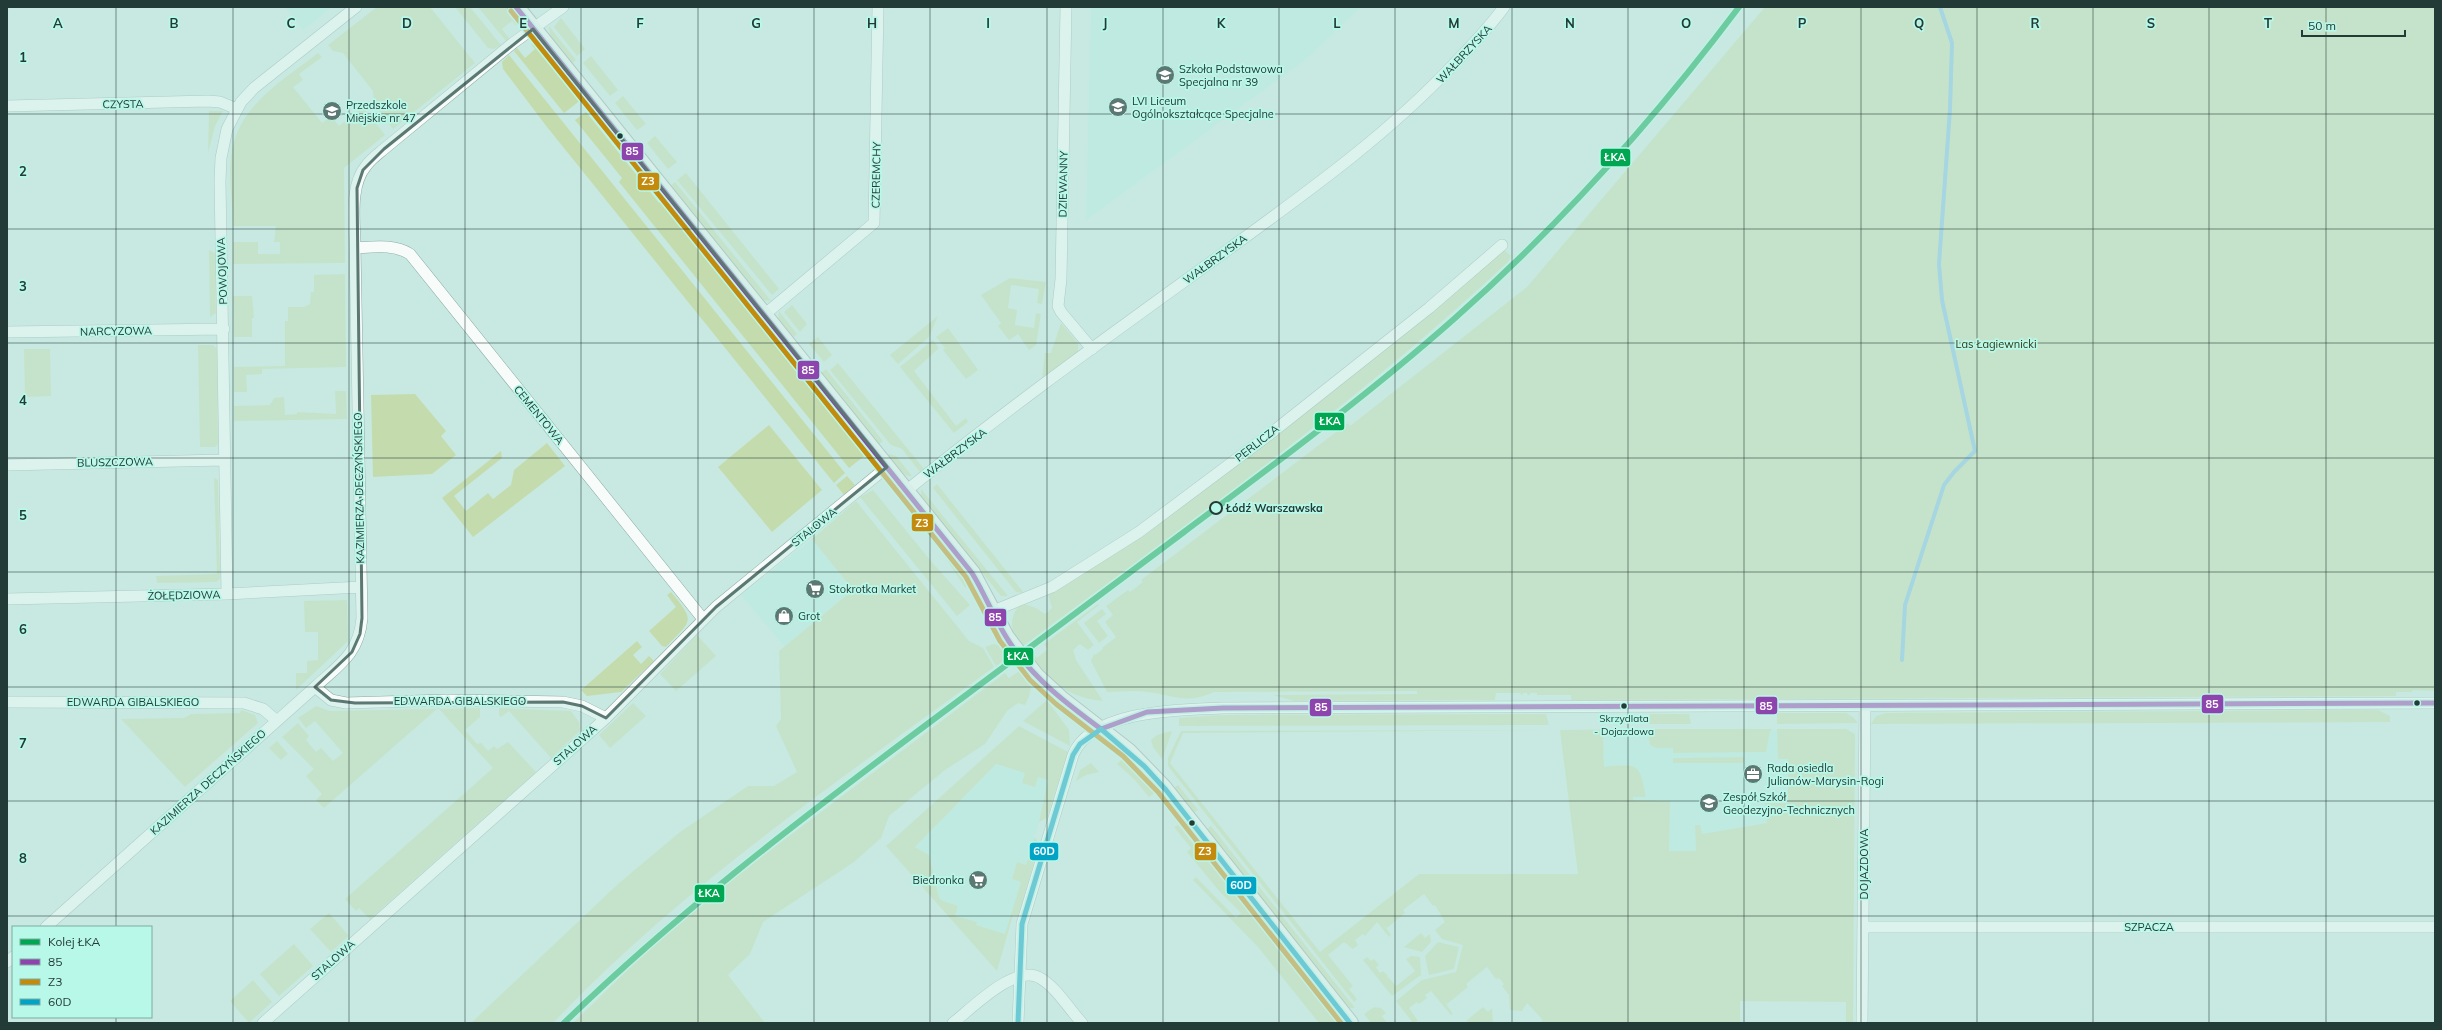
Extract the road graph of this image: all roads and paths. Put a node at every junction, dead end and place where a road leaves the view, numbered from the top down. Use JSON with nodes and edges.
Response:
{"nodes":[{"id":1,"x":356,"y":7,"type":"edge"},
{"id":2,"x":516,"y":7,"type":"edge"},
{"id":3,"x":563,"y":7,"type":"edge"},
{"id":4,"x":878,"y":7,"type":"edge"},
{"id":5,"x":1066,"y":7,"type":"edge"},
{"id":6,"x":1504,"y":7,"type":"edge"},
{"id":7,"x":533,"y":29,"type":"junction"},
{"id":8,"x":7,"y":106,"type":"edge"},
{"id":9,"x":237,"y":109,"type":"junction"},
{"id":10,"x":1502,"y":245,"type":"dead end"},
{"id":11,"x":355,"y":248,"type":"junction"},
{"id":12,"x":764,"y":315,"type":"junction"},
{"id":13,"x":224,"y":329,"type":"junction"},
{"id":14,"x":7,"y":332,"type":"edge"},
{"id":15,"x":1092,"y":349,"type":"junction"},
{"id":16,"x":224,"y":460,"type":"junction"},
{"id":17,"x":7,"y":465,"type":"edge"},
{"id":18,"x":887,"y":467,"type":"junction"},
{"id":19,"x":906,"y":491,"type":"junction"},
{"id":20,"x":361,"y":588,"type":"junction"},
{"id":21,"x":226,"y":594,"type":"junction"},
{"id":22,"x":7,"y":599,"type":"edge"},
{"id":23,"x":993,"y":611,"type":"junction"},
{"id":24,"x":703,"y":619,"type":"junction"},
{"id":25,"x":315,"y":687,"type":"junction"},
{"id":26,"x":7,"y":702,"type":"edge"},
{"id":27,"x":2435,"y":703,"type":"edge"},
{"id":28,"x":1865,"y":706,"type":"junction"},
{"id":29,"x":606,"y":718,"type":"junction"},
{"id":30,"x":277,"y":721,"type":"junction"},
{"id":31,"x":1101,"y":729,"type":"junction"},
{"id":32,"x":47,"y":926,"type":"edge"},
{"id":33,"x":1863,"y":927,"type":"junction"},
{"id":34,"x":2435,"y":927,"type":"edge"},
{"id":35,"x":1020,"y":975,"type":"junction"},
{"id":36,"x":262,"y":1023,"type":"edge"},
{"id":37,"x":953,"y":1023,"type":"edge"},
{"id":38,"x":1018,"y":1023,"type":"edge"},
{"id":39,"x":1082,"y":1023,"type":"edge"},
{"id":40,"x":1350,"y":1023,"type":"edge"},
{"id":41,"x":1862,"y":1023,"type":"edge"}],
"edges":[{"from":1,"to":9,"type":"street","name":"POWOJOWA"},
{"from":2,"to":7,"type":"street"},
{"from":3,"to":7,"type":"street","name":"KAZIMIERZA DECZYŃSKIEGO"},
{"from":4,"to":12,"type":"street","name":"CZEREMCHY"},
{"from":5,"to":15,"type":"street","name":"DZIEWANNY"},
{"from":6,"to":15,"type":"street","name":"WAŁBRZYSKA"},
{"from":7,"to":11,"type":"street","name":"KAZIMIERZA DECZYŃSKIEGO"},
{"from":7,"to":12,"type":"street"},
{"from":8,"to":9,"type":"street","name":"CZYSTA"},
{"from":9,"to":13,"type":"street","name":"POWOJOWA"},
{"from":10,"to":23,"type":"street","name":"PERLICZA"},
{"from":11,"to":20,"type":"street","name":"KAZIMIERZA DECZYŃSKIEGO"},
{"from":11,"to":24,"type":"street","name":"CEMENTOWA"},
{"from":12,"to":18,"type":"street"},
{"from":13,"to":14,"type":"street","name":"NARCYZOWA"},
{"from":13,"to":16,"type":"street","name":"POWOJOWA"},
{"from":15,"to":19,"type":"street","name":"WAŁBRZYSKA"},
{"from":16,"to":17,"type":"street","name":"BLUSZCZOWA"},
{"from":16,"to":21,"type":"street","name":"POWOJOWA"},
{"from":18,"to":19,"type":"street"},
{"from":18,"to":24,"type":"street","name":"STALOWA"},
{"from":19,"to":23,"type":"street"},
{"from":20,"to":21,"type":"street","name":"ŻOŁĘDZIOWA"},
{"from":20,"to":25,"type":"street","name":"KAZIMIERZA DECZYŃSKIEGO"},
{"from":21,"to":22,"type":"street","name":"ŻOŁĘDZIOWA"},
{"from":23,"to":31,"type":"street"},
{"from":24,"to":29,"type":"street","name":"STALOWA"},
{"from":25,"to":29,"type":"street","name":"EDWARDA GIBALSKIEGO"},
{"from":25,"to":30,"type":"street","name":"KAZIMIERZA DECZYŃSKIEGO"},
{"from":26,"to":30,"type":"street","name":"EDWARDA GIBALSKIEGO"},
{"from":27,"to":28,"type":"street"},
{"from":28,"to":31,"type":"street"},
{"from":28,"to":33,"type":"street","name":"DOJAZDOWA"},
{"from":29,"to":36,"type":"street","name":"STALOWA"},
{"from":30,"to":32,"type":"street","name":"KAZIMIERZA DECZYŃSKIEGO"},
{"from":31,"to":35,"type":"street"},
{"from":31,"to":40,"type":"street"},
{"from":33,"to":34,"type":"street","name":"SZPACZA"},
{"from":33,"to":41,"type":"street","name":"DOJAZDOWA"},
{"from":35,"to":37,"type":"street"},
{"from":35,"to":38,"type":"street"},
{"from":35,"to":39,"type":"street"}]}
